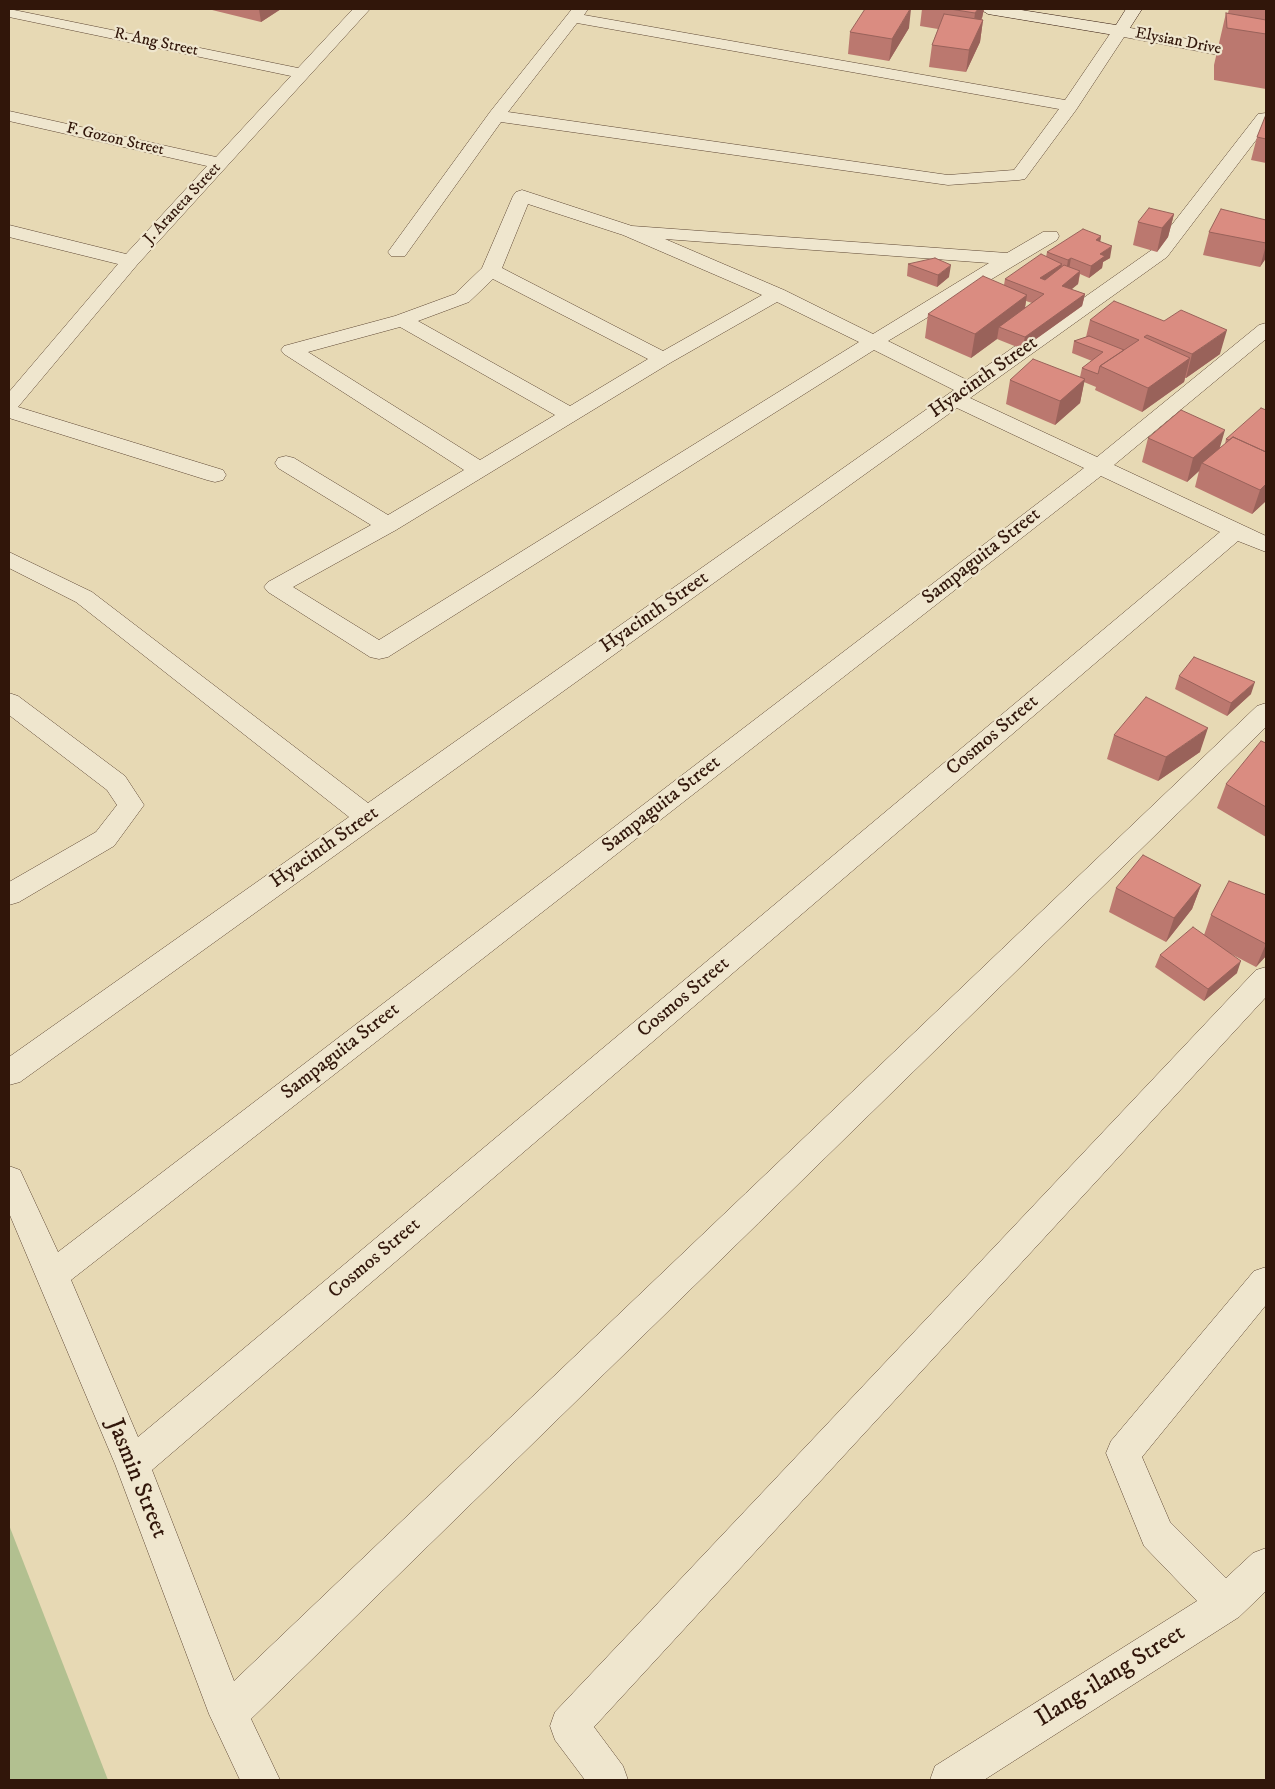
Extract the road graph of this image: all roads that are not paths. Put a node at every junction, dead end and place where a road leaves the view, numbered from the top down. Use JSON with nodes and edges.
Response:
{"nodes":[{"id":1,"x":362,"y":9,"type":"edge"},
{"id":2,"x":988,"y":9,"type":"edge"},
{"id":3,"x":1134,"y":9,"type":"edge"},
{"id":4,"x":9,"y":12,"type":"edge"},
{"id":5,"x":577,"y":13,"type":"edge"},
{"id":6,"x":1120,"y":31,"type":"junction"},
{"id":7,"x":1266,"y":59,"type":"edge"},
{"id":8,"x":303,"y":74,"type":"junction"},
{"id":9,"x":1070,"y":106,"type":"junction"},
{"id":10,"x":9,"y":116,"type":"edge"},
{"id":11,"x":496,"y":116,"type":"junction"},
{"id":12,"x":1266,"y":118,"type":"edge"},
{"id":13,"x":220,"y":164,"type":"junction"},
{"id":14,"x":9,"y":231,"type":"edge"},
{"id":15,"x":630,"y":231,"type":"junction"},
{"id":16,"x":1050,"y":236,"type":"dead end"},
{"id":17,"x":398,"y":252,"type":"dead end"},
{"id":18,"x":1010,"y":259,"type":"junction"},
{"id":19,"x":130,"y":261,"type":"junction"},
{"id":20,"x":491,"y":270,"type":"junction"},
{"id":21,"x":777,"y":294,"type":"junction"},
{"id":22,"x":402,"y":320,"type":"junction"},
{"id":23,"x":1266,"y":329,"type":"edge"},
{"id":24,"x":873,"y":342,"type":"junction"},
{"id":25,"x":664,"y":359,"type":"junction"},
{"id":26,"x":962,"y":394,"type":"junction"},
{"id":27,"x":9,"y":405,"type":"edge"},
{"id":28,"x":9,"y":411,"type":"edge"},
{"id":29,"x":570,"y":415,"type":"junction"},
{"id":30,"x":286,"y":463,"type":"dead end"},
{"id":31,"x":1098,"y":466,"type":"junction"},
{"id":32,"x":480,"y":470,"type":"junction"},
{"id":33,"x":215,"y":475,"type":"dead end"},
{"id":34,"x":388,"y":525,"type":"junction"},
{"id":35,"x":1236,"y":531,"type":"junction"},
{"id":36,"x":1266,"y":545,"type":"edge"},
{"id":37,"x":9,"y":559,"type":"edge"},
{"id":38,"x":9,"y":702,"type":"edge"},
{"id":39,"x":1266,"y":712,"type":"edge"},
{"id":40,"x":368,"y":817,"type":"junction"},
{"id":41,"x":9,"y":894,"type":"edge"},
{"id":42,"x":1266,"y":978,"type":"edge"},
{"id":43,"x":9,"y":1073,"type":"edge"},
{"id":44,"x":9,"y":1179,"type":"edge"},
{"id":45,"x":53,"y":1275,"type":"junction"},
{"id":46,"x":1266,"y":1281,"type":"edge"},
{"id":47,"x":132,"y":1464,"type":"junction"},
{"id":48,"x":1266,"y":1566,"type":"edge"},
{"id":49,"x":1226,"y":1604,"type":"junction"},
{"id":50,"x":228,"y":1714,"type":"junction"},
{"id":51,"x":260,"y":1780,"type":"edge"},
{"id":52,"x":610,"y":1780,"type":"edge"},
{"id":53,"x":949,"y":1780,"type":"edge"}],
"edges":[{"from":1,"to":8,"type":"street","name":"J. Araneta Street"},
{"from":2,"to":6,"type":"street","name":"Elysian Drive"},
{"from":3,"to":6,"type":"street"},
{"from":4,"to":8,"type":"street","name":"R. Ang Street"},
{"from":5,"to":9,"type":"street"},
{"from":5,"to":11,"type":"street"},
{"from":6,"to":7,"type":"street","name":"Elysian Drive"},
{"from":6,"to":9,"type":"street"},
{"from":8,"to":13,"type":"street","name":"J. Araneta Street"},
{"from":9,"to":11,"type":"street"},
{"from":10,"to":13,"type":"street","name":"F. Gozon Street"},
{"from":11,"to":17,"type":"street"},
{"from":12,"to":26,"type":"street","name":"Hyacinth Street"},
{"from":13,"to":19,"type":"street","name":"J. Araneta Street"},
{"from":14,"to":19,"type":"street"},
{"from":15,"to":18,"type":"street"},
{"from":15,"to":20,"type":"street"},
{"from":15,"to":21,"type":"street"},
{"from":16,"to":18,"type":"street"},
{"from":18,"to":24,"type":"street"},
{"from":19,"to":27,"type":"street","name":"J. Araneta Street"},
{"from":20,"to":22,"type":"street"},
{"from":20,"to":25,"type":"street"},
{"from":21,"to":24,"type":"street"},
{"from":21,"to":25,"type":"street"},
{"from":22,"to":29,"type":"street"},
{"from":22,"to":32,"type":"street"},
{"from":23,"to":31,"type":"street","name":"Sampaguita Street"},
{"from":24,"to":26,"type":"street"},
{"from":24,"to":34,"type":"street"},
{"from":25,"to":29,"type":"street"},
{"from":26,"to":31,"type":"street"},
{"from":26,"to":40,"type":"street","name":"Hyacinth Street"},
{"from":28,"to":33,"type":"street"},
{"from":29,"to":32,"type":"street"},
{"from":30,"to":34,"type":"street"},
{"from":31,"to":35,"type":"street"},
{"from":31,"to":45,"type":"street","name":"Sampaguita Street"},
{"from":32,"to":34,"type":"street"},
{"from":35,"to":36,"type":"street"},
{"from":35,"to":47,"type":"street","name":"Cosmos Street"},
{"from":37,"to":40,"type":"street"},
{"from":38,"to":41,"type":"street"},
{"from":39,"to":50,"type":"street"},
{"from":40,"to":43,"type":"street","name":"Hyacinth Street"},
{"from":42,"to":52,"type":"street"},
{"from":44,"to":45,"type":"street","name":"Jasmin Street"},
{"from":45,"to":47,"type":"street","name":"Jasmin Street"},
{"from":46,"to":49,"type":"street"},
{"from":47,"to":50,"type":"street","name":"Jasmin Street"},
{"from":48,"to":49,"type":"street","name":"Ilang-ilang Street"},
{"from":49,"to":53,"type":"street","name":"Ilang-ilang Street"},
{"from":50,"to":51,"type":"street","name":"Jasmin Street"}]}
